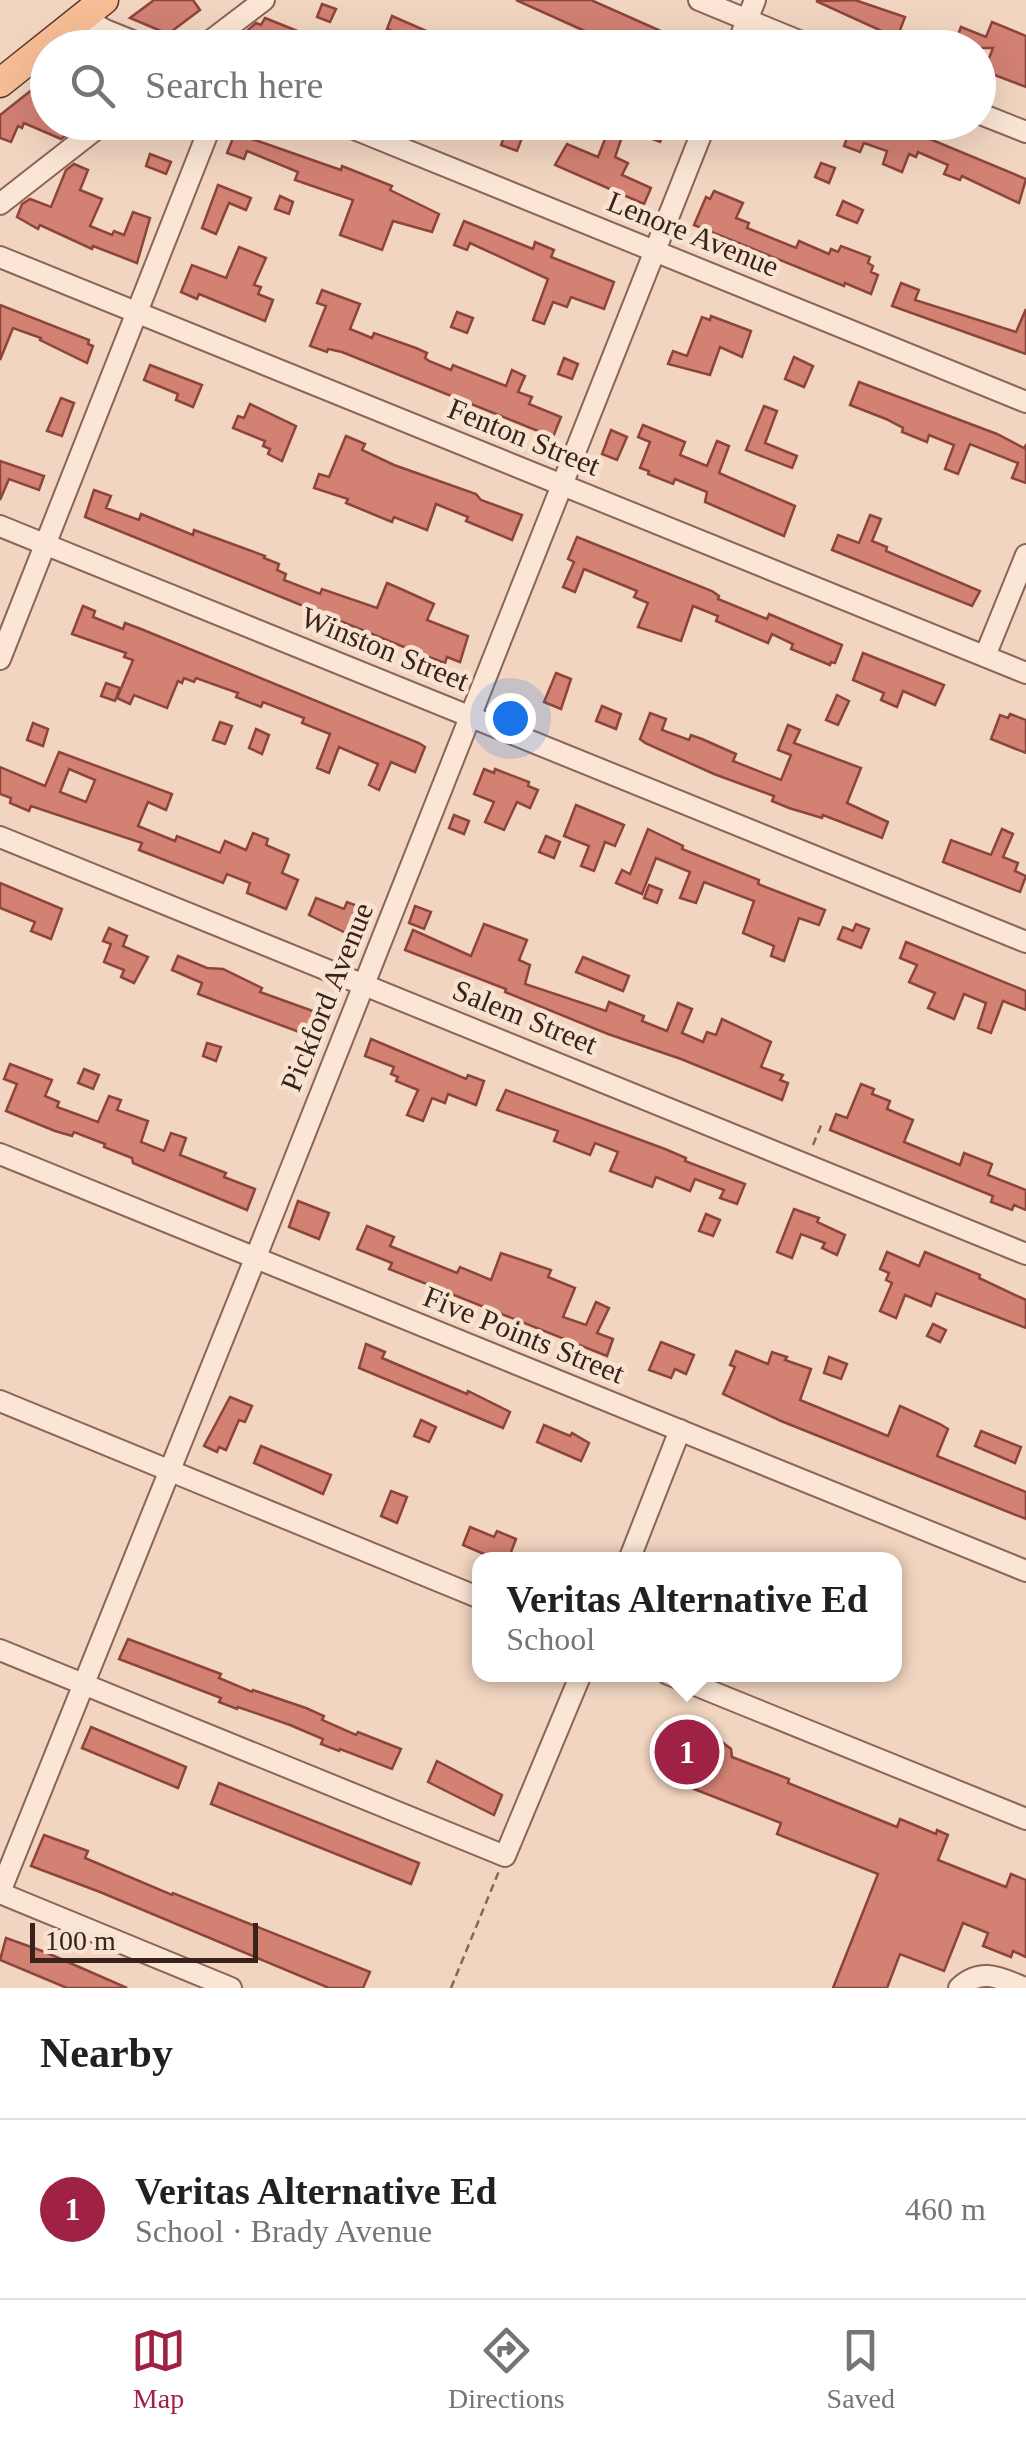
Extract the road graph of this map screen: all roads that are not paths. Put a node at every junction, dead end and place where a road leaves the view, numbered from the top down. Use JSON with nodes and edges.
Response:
{"nodes":[{"id":1,"x":264,"y":0,"type":"edge"},
{"id":2,"x":699,"y":0,"type":"edge"},
{"id":3,"x":93,"y":8,"type":"edge"},
{"id":4,"x":751,"y":10,"type":"edge"},
{"id":5,"x":65,"y":30,"type":"edge"},
{"id":6,"x":107,"y":30,"type":"edge"},
{"id":7,"x":225,"y":30,"type":"edge"},
{"id":8,"x":785,"y":30,"type":"edge"},
{"id":9,"x":30,"y":58,"type":"edge"},
{"id":10,"x":0,"y":82,"type":"edge"},
{"id":11,"x":996,"y":120,"type":"edge"},
{"id":12,"x":1026,"y":132,"type":"edge"},
{"id":13,"x":82,"y":140,"type":"edge"},
{"id":14,"x":205,"y":140,"type":"edge"},
{"id":15,"x":381,"y":140,"type":"edge"},
{"id":16,"x":699,"y":140,"type":"edge"},
{"id":17,"x":0,"y":204,"type":"edge"},
{"id":18,"x":655,"y":251,"type":"junction"},
{"id":19,"x":0,"y":257,"type":"edge"},
{"id":20,"x":137,"y":312,"type":"junction"},
{"id":21,"x":1026,"y":402,"type":"edge"},
{"id":22,"x":562,"y":484,"type":"junction"},
{"id":23,"x":0,"y":526,"type":"edge"},
{"id":24,"x":46,"y":544,"type":"junction"},
{"id":25,"x":1026,"y":555,"type":"edge"},
{"id":26,"x":985,"y":656,"type":"junction"},
{"id":27,"x":0,"y":659,"type":"edge"},
{"id":28,"x":1026,"y":673,"type":"edge"},
{"id":29,"x":471,"y":716,"type":"junction"},
{"id":30,"x":0,"y":837,"type":"edge"},
{"id":31,"x":1026,"y":942,"type":"edge"},
{"id":32,"x":365,"y":984,"type":"junction"},
{"id":33,"x":0,"y":1154,"type":"edge"},
{"id":34,"x":1026,"y":1254,"type":"edge"},
{"id":35,"x":256,"y":1258,"type":"junction"},
{"id":36,"x":0,"y":1400,"type":"edge"},
{"id":37,"x":680,"y":1430,"type":"junction"},
{"id":38,"x":170,"y":1472,"type":"junction"},
{"id":39,"x":632,"y":1552,"type":"edge"},
{"id":40,"x":1026,"y":1571,"type":"edge"},
{"id":41,"x":472,"y":1595,"type":"edge"},
{"id":42,"x":0,"y":1650,"type":"edge"},
{"id":43,"x":578,"y":1682,"type":"edge"},
{"id":44,"x":688,"y":1682,"type":"edge"},
{"id":45,"x":84,"y":1684,"type":"junction"},
{"id":46,"x":1026,"y":1818,"type":"edge"},
{"id":47,"x":0,"y":1892,"type":"edge"},
{"id":48,"x":231,"y":1988,"type":"edge"},
{"id":49,"x":960,"y":1988,"type":"edge"},
{"id":50,"x":1026,"y":1988,"type":"edge"}],
"edges":[{"from":1,"to":7,"type":"street"},
{"from":2,"to":4,"type":"street"},
{"from":3,"to":5,"type":"main road"},
{"from":3,"to":6,"type":"street"},
{"from":4,"to":8,"type":"street"},
{"from":9,"to":10,"type":"main road"},
{"from":11,"to":12,"type":"street"},
{"from":13,"to":17,"type":"street"},
{"from":14,"to":20,"type":"street"},
{"from":15,"to":18,"type":"street","name":"Lenore Avenue"},
{"from":16,"to":18,"type":"street","name":"Pickford Avenue"},
{"from":18,"to":21,"type":"street","name":"Lenore Avenue"},
{"from":18,"to":22,"type":"street","name":"Pickford Avenue"},
{"from":19,"to":20,"type":"street","name":"Fenton Street"},
{"from":20,"to":22,"type":"street","name":"Fenton Street"},
{"from":20,"to":24,"type":"street"},
{"from":22,"to":26,"type":"street","name":"Fenton Street"},
{"from":22,"to":29,"type":"street","name":"Pickford Avenue"},
{"from":23,"to":24,"type":"street","name":"Winston Street"},
{"from":24,"to":27,"type":"street"},
{"from":24,"to":29,"type":"street","name":"Winston Street"},
{"from":25,"to":26,"type":"street"},
{"from":26,"to":28,"type":"street","name":"Fenton Street"},
{"from":29,"to":31,"type":"street","name":"Winston Street"},
{"from":29,"to":32,"type":"street","name":"Pickford Avenue"},
{"from":30,"to":32,"type":"street","name":"Salem Street"},
{"from":32,"to":34,"type":"street","name":"Salem Street"},
{"from":32,"to":35,"type":"street","name":"Pickford Avenue"},
{"from":33,"to":35,"type":"street","name":"Five Points Street"},
{"from":35,"to":37,"type":"street","name":"Five Points Street"},
{"from":35,"to":38,"type":"street","name":"Pickford Avenue"},
{"from":36,"to":38,"type":"street"},
{"from":37,"to":39,"type":"street"},
{"from":37,"to":40,"type":"street","name":"Five Points Street"},
{"from":38,"to":41,"type":"street"},
{"from":38,"to":45,"type":"street","name":"Pickford Avenue"},
{"from":42,"to":45,"type":"street"},
{"from":43,"to":45,"type":"street"},
{"from":44,"to":46,"type":"street"},
{"from":45,"to":47,"type":"street","name":"Pickford Avenue"},
{"from":47,"to":48,"type":"street"},
{"from":49,"to":50,"type":"street"}]}
